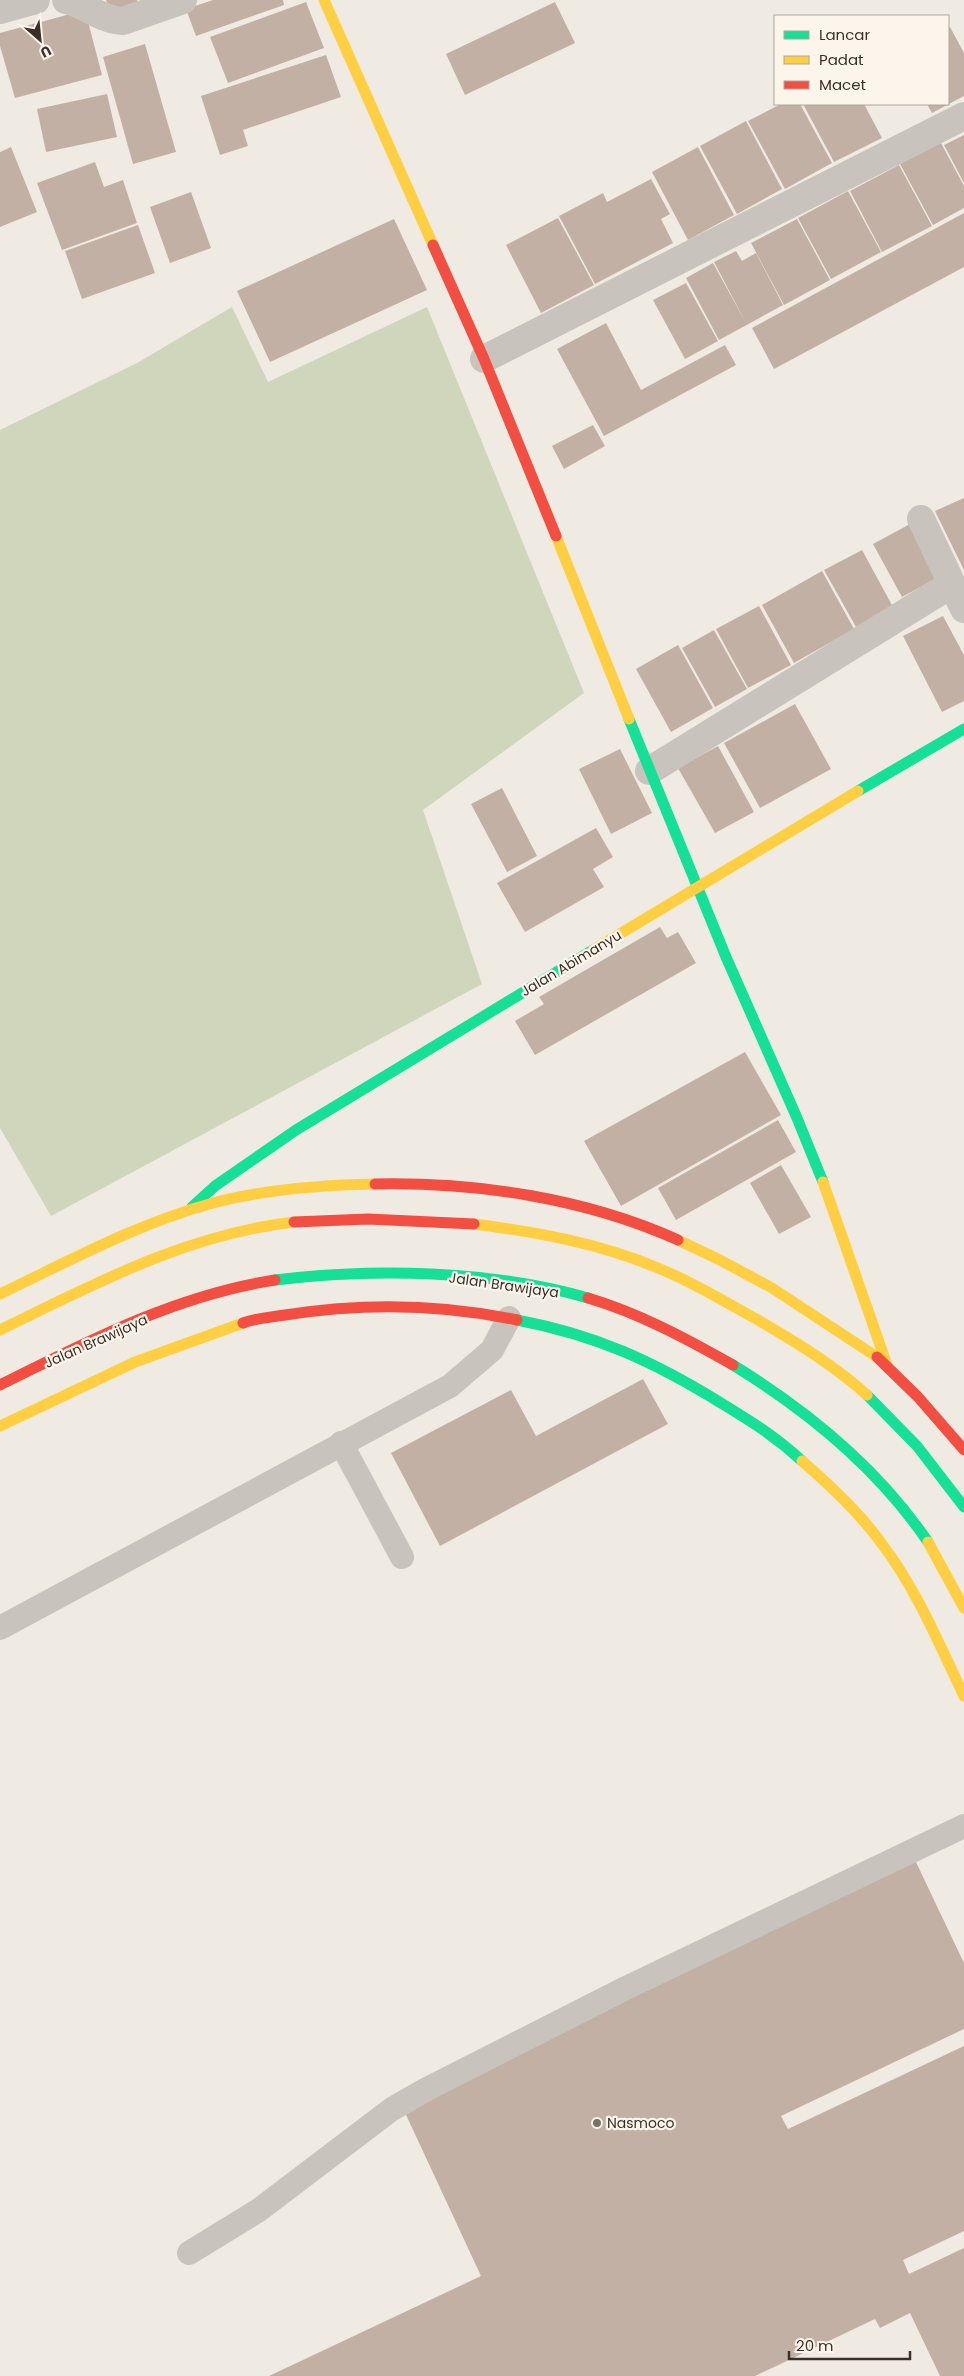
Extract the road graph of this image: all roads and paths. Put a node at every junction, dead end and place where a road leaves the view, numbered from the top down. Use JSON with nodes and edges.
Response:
{"nodes":[{"id":1,"x":36,"y":0,"type":"edge"},
{"id":2,"x":66,"y":0,"type":"edge"},
{"id":3,"x":183,"y":0,"type":"edge"},
{"id":4,"x":324,"y":0,"type":"edge"},
{"id":5,"x":0,"y":10,"type":"edge"},
{"id":6,"x":964,"y":116,"type":"edge"},
{"id":7,"x":484,"y":359,"type":"junction"},
{"id":8,"x":921,"y":519,"type":"dead end"},
{"id":9,"x":952,"y":584,"type":"junction"},
{"id":10,"x":964,"y":609,"type":"edge"},
{"id":11,"x":964,"y":729,"type":"edge"},
{"id":12,"x":649,"y":770,"type":"junction"},
{"id":13,"x":699,"y":886,"type":"junction"},
{"id":14,"x":187,"y":1212,"type":"junction"},
{"id":15,"x":0,"y":1294,"type":"edge"},
{"id":16,"x":509,"y":1318,"type":"junction"},
{"id":17,"x":0,"y":1330,"type":"edge"},
{"id":18,"x":887,"y":1365,"type":"junction"},
{"id":19,"x":0,"y":1385,"type":"edge"},
{"id":20,"x":0,"y":1426,"type":"edge"},
{"id":21,"x":341,"y":1443,"type":"junction"},
{"id":22,"x":964,"y":1450,"type":"edge"},
{"id":23,"x":964,"y":1507,"type":"edge"},
{"id":24,"x":402,"y":1556,"type":"dead end"},
{"id":25,"x":964,"y":1608,"type":"edge"},
{"id":26,"x":0,"y":1628,"type":"edge"},
{"id":27,"x":964,"y":1696,"type":"edge"},
{"id":28,"x":964,"y":1826,"type":"edge"},
{"id":29,"x":189,"y":2253,"type":"dead end"}],
"edges":[{"from":1,"to":5,"type":"street"},
{"from":2,"to":3,"type":"street"},
{"from":4,"to":7,"type":"main road"},
{"from":6,"to":7,"type":"street"},
{"from":7,"to":12,"type":"main road"},
{"from":8,"to":9,"type":"street"},
{"from":9,"to":10,"type":"street"},
{"from":9,"to":12,"type":"street"},
{"from":11,"to":13,"type":"main road","name":"Jalan Abimanyu"},
{"from":12,"to":13,"type":"main road"},
{"from":13,"to":14,"type":"main road","name":"Jalan Abimanyu"},
{"from":13,"to":18,"type":"main road"},
{"from":14,"to":15,"type":"main road"},
{"from":14,"to":18,"type":"main road"},
{"from":16,"to":20,"type":"main road"},
{"from":16,"to":21,"type":"lane"},
{"from":16,"to":27,"type":"main road"},
{"from":17,"to":23,"type":"main road"},
{"from":18,"to":22,"type":"main road"},
{"from":19,"to":25,"type":"main road","name":"Jalan Brawijaya"},
{"from":21,"to":24,"type":"lane"},
{"from":21,"to":26,"type":"lane"},
{"from":28,"to":29,"type":"lane"}]}
